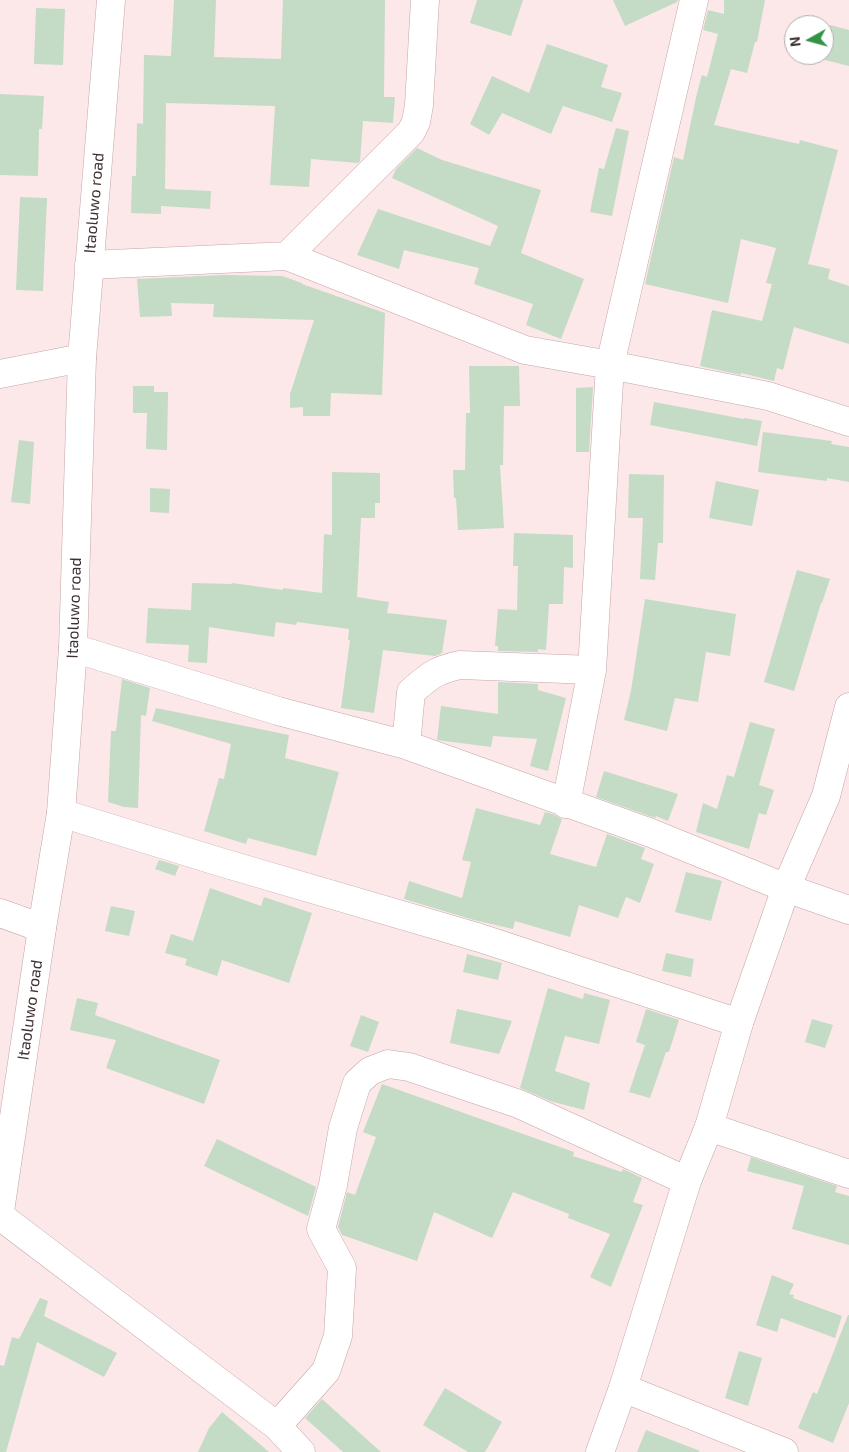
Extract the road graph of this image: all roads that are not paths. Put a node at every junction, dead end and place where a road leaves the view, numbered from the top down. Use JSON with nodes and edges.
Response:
{"nodes":[{"id":1,"x":111,"y":0,"type":"edge"},
{"id":2,"x":425,"y":0,"type":"edge"},
{"id":3,"x":694,"y":0,"type":"edge"},
{"id":4,"x":287,"y":256,"type":"junction"},
{"id":5,"x":89,"y":265,"type":"junction"},
{"id":6,"x":82,"y":358,"type":"junction"},
{"id":7,"x":610,"y":365,"type":"junction"},
{"id":8,"x":0,"y":374,"type":"edge"},
{"id":9,"x":849,"y":422,"type":"edge"},
{"id":10,"x":73,"y":648,"type":"junction"},
{"id":11,"x":592,"y":670,"type":"junction"},
{"id":12,"x":849,"y":707,"type":"edge"},
{"id":13,"x":406,"y":745,"type":"junction"},
{"id":14,"x":566,"y":804,"type":"junction"},
{"id":15,"x":61,"y":813,"type":"junction"},
{"id":16,"x":786,"y":888,"type":"junction"},
{"id":17,"x":849,"y":910,"type":"edge"},
{"id":18,"x":0,"y":913,"type":"edge"},
{"id":19,"x":42,"y":928,"type":"junction"},
{"id":20,"x":739,"y":1023,"type":"junction"},
{"id":21,"x":709,"y":1127,"type":"junction"},
{"id":22,"x":849,"y":1174,"type":"edge"},
{"id":23,"x":687,"y":1181,"type":"junction"},
{"id":24,"x":0,"y":1211,"type":"edge"},
{"id":25,"x":0,"y":1216,"type":"edge"},
{"id":26,"x":623,"y":1388,"type":"junction"},
{"id":27,"x":277,"y":1426,"type":"junction"},
{"id":28,"x":301,"y":1452,"type":"edge"},
{"id":29,"x":600,"y":1452,"type":"edge"},
{"id":30,"x":784,"y":1452,"type":"edge"}],
"edges":[{"from":1,"to":5,"type":"street","name":"Itaoluwo road"},
{"from":2,"to":4,"type":"street"},
{"from":3,"to":7,"type":"street"},
{"from":4,"to":5,"type":"street"},
{"from":4,"to":7,"type":"street"},
{"from":5,"to":6,"type":"street","name":"Itaoluwo road"},
{"from":6,"to":8,"type":"street"},
{"from":6,"to":10,"type":"street","name":"Itaoluwo road"},
{"from":7,"to":9,"type":"street"},
{"from":7,"to":11,"type":"street"},
{"from":10,"to":13,"type":"street"},
{"from":10,"to":15,"type":"street","name":"Itaoluwo road"},
{"from":11,"to":13,"type":"street"},
{"from":11,"to":14,"type":"street"},
{"from":12,"to":16,"type":"street"},
{"from":13,"to":14,"type":"street"},
{"from":14,"to":16,"type":"street"},
{"from":15,"to":19,"type":"street","name":"Itaoluwo road"},
{"from":15,"to":20,"type":"street"},
{"from":16,"to":17,"type":"street"},
{"from":16,"to":20,"type":"street"},
{"from":18,"to":19,"type":"street"},
{"from":19,"to":24,"type":"street","name":"Itaoluwo road"},
{"from":20,"to":21,"type":"street"},
{"from":21,"to":22,"type":"street"},
{"from":21,"to":23,"type":"street"},
{"from":23,"to":26,"type":"street"},
{"from":23,"to":27,"type":"street"},
{"from":25,"to":27,"type":"street"},
{"from":26,"to":29,"type":"street"},
{"from":26,"to":30,"type":"street"},
{"from":27,"to":28,"type":"street"}]}
